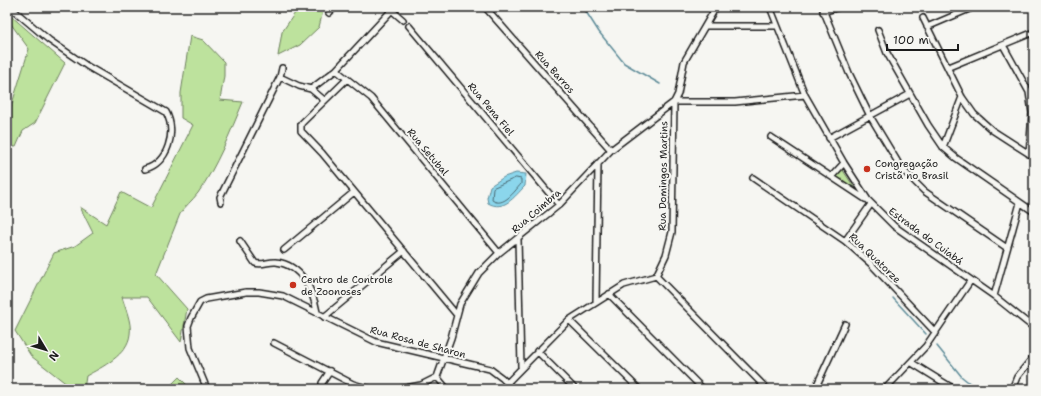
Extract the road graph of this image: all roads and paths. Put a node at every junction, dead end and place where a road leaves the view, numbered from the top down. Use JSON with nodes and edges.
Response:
{"nodes":[{"id":1,"x":10,"y":7,"type":"edge"},
{"id":2,"x":335,"y":7,"type":"edge"},
{"id":3,"x":485,"y":7,"type":"edge"},
{"id":4,"x":716,"y":7,"type":"edge"},
{"id":5,"x":770,"y":7,"type":"edge"},
{"id":6,"x":839,"y":7,"type":"edge"},
{"id":7,"x":974,"y":7,"type":"edge"},
{"id":8,"x":390,"y":9,"type":"edge"},
{"id":9,"x":822,"y":10,"type":"edge"},
{"id":10,"x":329,"y":13,"type":"dead end"},
{"id":11,"x":923,"y":18,"type":"dead end"},
{"id":12,"x":403,"y":20,"type":"dead end"},
{"id":13,"x":409,"y":26,"type":"dead end"},
{"id":14,"x":706,"y":26,"type":"junction"},
{"id":15,"x":777,"y":26,"type":"junction"},
{"id":16,"x":927,"y":27,"type":"junction"},
{"id":17,"x":878,"y":30,"type":"dead end"},
{"id":18,"x":1034,"y":32,"type":"edge"},
{"id":19,"x":1003,"y":45,"type":"junction"},
{"id":20,"x":949,"y":67,"type":"junction"},
{"id":21,"x":282,"y":68,"type":"dead end"},
{"id":22,"x":336,"y":70,"type":"junction"},
{"id":23,"x":280,"y":77,"type":"junction"},
{"id":24,"x":346,"y":80,"type":"junction"},
{"id":25,"x":311,"y":89,"type":"junction"},
{"id":26,"x":910,"y":94,"type":"junction"},
{"id":27,"x":805,"y":96,"type":"junction"},
{"id":28,"x":962,"y":97,"type":"junction"},
{"id":29,"x":324,"y":100,"type":"junction"},
{"id":30,"x":674,"y":102,"type":"junction"},
{"id":31,"x":870,"y":116,"type":"junction"},
{"id":32,"x":771,"y":137,"type":"dead end"},
{"id":33,"x":829,"y":138,"type":"junction"},
{"id":34,"x":943,"y":147,"type":"junction"},
{"id":35,"x":610,"y":150,"type":"junction"},
{"id":36,"x":1029,"y":154,"type":"junction"},
{"id":37,"x":1034,"y":157,"type":"edge"},
{"id":38,"x":598,"y":162,"type":"junction"},
{"id":39,"x":844,"y":163,"type":"junction"},
{"id":40,"x":145,"y":169,"type":"dead end"},
{"id":41,"x":832,"y":176,"type":"junction"},
{"id":42,"x":753,"y":178,"type":"dead end"},
{"id":43,"x":354,"y":192,"type":"junction"},
{"id":44,"x":221,"y":202,"type":"dead end"},
{"id":45,"x":870,"y":202,"type":"junction"},
{"id":46,"x":1020,"y":204,"type":"junction"},
{"id":47,"x":559,"y":205,"type":"junction"},
{"id":48,"x":1034,"y":212,"type":"edge"},
{"id":49,"x":518,"y":239,"type":"junction"},
{"id":50,"x":240,"y":241,"type":"dead end"},
{"id":51,"x":845,"y":241,"type":"junction"},
{"id":52,"x":1007,"y":248,"type":"junction"},
{"id":53,"x":284,"y":250,"type":"dead end"},
{"id":54,"x":404,"y":251,"type":"junction"},
{"id":55,"x":499,"y":253,"type":"junction"},
{"id":56,"x":656,"y":276,"type":"junction"},
{"id":57,"x":971,"y":280,"type":"junction"},
{"id":58,"x":610,"y":294,"type":"junction"},
{"id":59,"x":994,"y":296,"type":"junction"},
{"id":60,"x":596,"y":302,"type":"junction"},
{"id":61,"x":317,"y":312,"type":"junction"},
{"id":62,"x":456,"y":314,"type":"junction"},
{"id":63,"x":324,"y":316,"type":"junction"},
{"id":64,"x":569,"y":320,"type":"junction"},
{"id":65,"x":845,"y":324,"type":"dead end"},
{"id":66,"x":1034,"y":328,"type":"edge"},
{"id":67,"x":936,"y":333,"type":"junction"},
{"id":68,"x":274,"y":343,"type":"dead end"},
{"id":69,"x":537,"y":351,"type":"junction"},
{"id":70,"x":1034,"y":356,"type":"edge"},
{"id":71,"x":443,"y":358,"type":"junction"},
{"id":72,"x":912,"y":363,"type":"junction"},
{"id":73,"x":521,"y":367,"type":"junction"},
{"id":74,"x":330,"y":371,"type":"junction"},
{"id":75,"x":436,"y":378,"type":"junction"},
{"id":76,"x":507,"y":383,"type":"junction"},
{"id":77,"x":206,"y":389,"type":"edge"},
{"id":78,"x":322,"y":389,"type":"edge"},
{"id":79,"x":371,"y":389,"type":"edge"},
{"id":80,"x":400,"y":389,"type":"edge"},
{"id":81,"x":447,"y":389,"type":"edge"},
{"id":82,"x":512,"y":389,"type":"edge"},
{"id":83,"x":575,"y":389,"type":"edge"},
{"id":84,"x":639,"y":389,"type":"edge"},
{"id":85,"x":703,"y":389,"type":"edge"},
{"id":86,"x":767,"y":389,"type":"edge"},
{"id":87,"x":815,"y":389,"type":"edge"},
{"id":88,"x":885,"y":389,"type":"edge"},
{"id":89,"x":954,"y":389,"type":"edge"},
{"id":90,"x":1012,"y":389,"type":"edge"}],
"edges":[{"from":1,"to":40,"type":"street"},
{"from":2,"to":10,"type":"street"},
{"from":3,"to":35,"type":"street","name":"Rua Barros"},
{"from":4,"to":14,"type":"street","name":"Rua Domingos Martins"},
{"from":5,"to":15,"type":"street","name":"Estrada do Cuiabá"},
{"from":6,"to":9,"type":"street"},
{"from":7,"to":16,"type":"street"},
{"from":8,"to":12,"type":"street"},
{"from":8,"to":22,"type":"street"},
{"from":9,"to":31,"type":"street"},
{"from":11,"to":16,"type":"street"},
{"from":13,"to":47,"type":"street","name":"Rua Pena Fiel"},
{"from":14,"to":15,"type":"street"},
{"from":14,"to":30,"type":"street","name":"Rua Domingos Martins"},
{"from":15,"to":27,"type":"street","name":"Estrada do Cuiabá"},
{"from":16,"to":20,"type":"street"},
{"from":17,"to":26,"type":"street"},
{"from":18,"to":19,"type":"street"},
{"from":19,"to":20,"type":"street"},
{"from":19,"to":36,"type":"street"},
{"from":20,"to":28,"type":"street"},
{"from":21,"to":23,"type":"street"},
{"from":22,"to":24,"type":"street","name":"Rua Setubal"},
{"from":22,"to":25,"type":"street"},
{"from":23,"to":25,"type":"street"},
{"from":23,"to":44,"type":"street"},
{"from":24,"to":29,"type":"street"},
{"from":24,"to":55,"type":"street","name":"Rua Setubal"},
{"from":25,"to":29,"type":"street"},
{"from":26,"to":31,"type":"street"},
{"from":26,"to":34,"type":"street"},
{"from":27,"to":30,"type":"street"},
{"from":27,"to":33,"type":"street","name":"Estrada do Cuiabá"},
{"from":28,"to":34,"type":"street"},
{"from":28,"to":36,"type":"street"},
{"from":29,"to":43,"type":"street"},
{"from":30,"to":35,"type":"street","name":"Rua Coimbra"},
{"from":30,"to":56,"type":"street","name":"Rua Domingos Martins"},
{"from":31,"to":33,"type":"street"},
{"from":31,"to":52,"type":"street"},
{"from":32,"to":41,"type":"street"},
{"from":33,"to":39,"type":"street","name":"Estrada do Cuiabá"},
{"from":34,"to":46,"type":"street"},
{"from":35,"to":38,"type":"street","name":"Rua Coimbra"},
{"from":36,"to":37,"type":"street"},
{"from":38,"to":47,"type":"street","name":"Rua Coimbra"},
{"from":38,"to":60,"type":"street"},
{"from":39,"to":41,"type":"street"},
{"from":39,"to":45,"type":"street","name":"Estrada do Cuiabá"},
{"from":41,"to":45,"type":"street"},
{"from":42,"to":51,"type":"street","name":"Rua Quatorze"},
{"from":43,"to":53,"type":"street"},
{"from":43,"to":54,"type":"street"},
{"from":45,"to":51,"type":"street"},
{"from":45,"to":57,"type":"street","name":"Estrada do Cuiabá"},
{"from":46,"to":48,"type":"street"},
{"from":46,"to":52,"type":"street"},
{"from":47,"to":49,"type":"street","name":"Rua Coimbra"},
{"from":49,"to":55,"type":"street","name":"Rua Coimbra"},
{"from":49,"to":73,"type":"street"},
{"from":50,"to":61,"type":"street"},
{"from":51,"to":67,"type":"street","name":"Rua Quatorze"},
{"from":52,"to":59,"type":"street"},
{"from":54,"to":62,"type":"street"},
{"from":54,"to":63,"type":"street"},
{"from":55,"to":62,"type":"street","name":"Rua Coimbra"},
{"from":56,"to":58,"type":"street"},
{"from":56,"to":86,"type":"street"},
{"from":57,"to":59,"type":"street","name":"Estrada do Cuiabá"},
{"from":57,"to":67,"type":"street"},
{"from":58,"to":60,"type":"street"},
{"from":58,"to":85,"type":"street"},
{"from":59,"to":66,"type":"street","name":"Estrada do Cuiabá"},
{"from":60,"to":64,"type":"street"},
{"from":61,"to":63,"type":"street","name":"Rua Rosa de Sharon"},
{"from":61,"to":77,"type":"street","name":"Rua Rosa de Sharon"},
{"from":62,"to":71,"type":"street","name":"Rua Coimbra"},
{"from":63,"to":71,"type":"street","name":"Rua Rosa de Sharon"},
{"from":64,"to":69,"type":"street"},
{"from":64,"to":84,"type":"street"},
{"from":65,"to":87,"type":"street"},
{"from":67,"to":72,"type":"street"},
{"from":68,"to":74,"type":"street"},
{"from":69,"to":73,"type":"street"},
{"from":69,"to":83,"type":"street"},
{"from":70,"to":90,"type":"street"},
{"from":71,"to":75,"type":"street","name":"Rua Coimbra"},
{"from":71,"to":76,"type":"street","name":"Rua Rosa de Sharon"},
{"from":72,"to":88,"type":"street"},
{"from":72,"to":89,"type":"street"},
{"from":73,"to":76,"type":"street"},
{"from":74,"to":78,"type":"street"},
{"from":74,"to":79,"type":"street"},
{"from":75,"to":80,"type":"street"},
{"from":75,"to":81,"type":"street"},
{"from":76,"to":82,"type":"street","name":"Rua Rosa de Sharon"}]}
